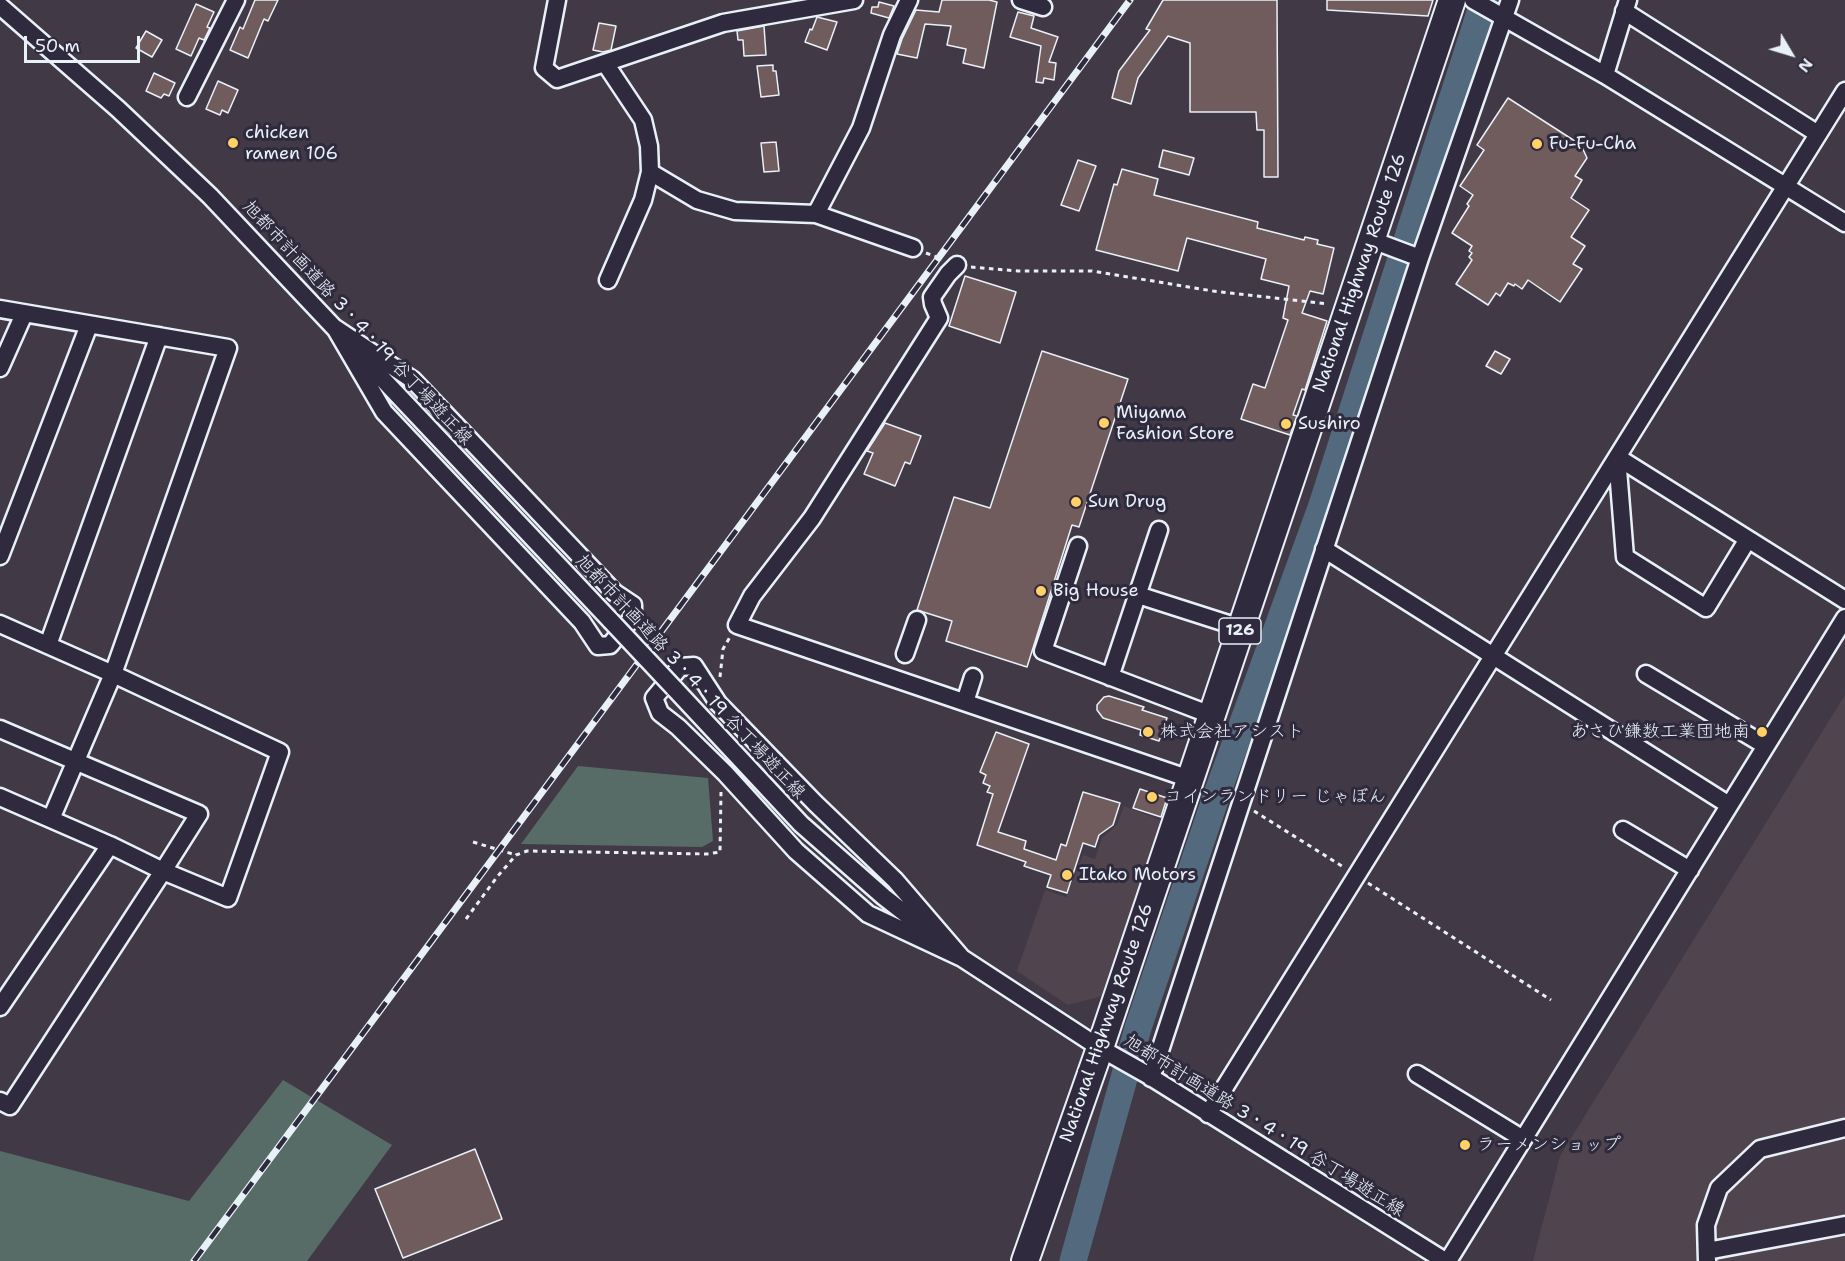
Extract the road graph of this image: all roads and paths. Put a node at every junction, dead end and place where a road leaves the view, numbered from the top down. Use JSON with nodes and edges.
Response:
{"nodes":[{"id":1,"x":236,"y":0,"type":"edge"},
{"id":2,"x":557,"y":0,"type":"edge"},
{"id":3,"x":854,"y":0,"type":"edge"},
{"id":4,"x":909,"y":0,"type":"edge"},
{"id":5,"x":1021,"y":0,"type":"edge"},
{"id":6,"x":1452,"y":0,"type":"edge"},
{"id":7,"x":1473,"y":0,"type":"edge"},
{"id":8,"x":1510,"y":0,"type":"edge"},
{"id":9,"x":0,"y":6,"type":"edge"},
{"id":10,"x":1626,"y":6,"type":"edge"},
{"id":11,"x":1043,"y":7,"type":"dead end"},
{"id":12,"x":1505,"y":18,"type":"junction"},
{"id":13,"x":604,"y":63,"type":"junction"},
{"id":14,"x":1605,"y":75,"type":"junction"},
{"id":15,"x":1845,"y":91,"type":"edge"},
{"id":16,"x":188,"y":97,"type":"dead end"},
{"id":17,"x":1818,"y":134,"type":"junction"},
{"id":18,"x":650,"y":172,"type":"junction"},
{"id":19,"x":1785,"y":186,"type":"junction"},
{"id":20,"x":816,"y":214,"type":"junction"},
{"id":21,"x":1845,"y":223,"type":"edge"},
{"id":22,"x":1372,"y":240,"type":"junction"},
{"id":23,"x":913,"y":248,"type":"joint"},
{"id":24,"x":1420,"y":258,"type":"junction"},
{"id":25,"x":957,"y":265,"type":"junction"},
{"id":26,"x":608,"y":280,"type":"dead end"},
{"id":27,"x":1349,"y":306,"type":"junction"},
{"id":28,"x":0,"y":309,"type":"edge"},
{"id":29,"x":24,"y":314,"type":"junction"},
{"id":30,"x":89,"y":325,"type":"junction"},
{"id":31,"x":335,"y":328,"type":"junction"},
{"id":32,"x":159,"y":336,"type":"junction"},
{"id":33,"x":0,"y":368,"type":"edge"},
{"id":34,"x":1617,"y":457,"type":"junction"},
{"id":35,"x":1159,"y":530,"type":"dead end"},
{"id":36,"x":1748,"y":539,"type":"junction"},
{"id":37,"x":1078,"y":546,"type":"dead end"},
{"id":38,"x":1324,"y":549,"type":"junction"},
{"id":39,"x":0,"y":556,"type":"edge"},
{"id":40,"x":1137,"y":595,"type":"junction"},
{"id":41,"x":1845,"y":600,"type":"edge"},
{"id":42,"x":1845,"y":618,"type":"edge"},
{"id":43,"x":917,"y":620,"type":"dead end"},
{"id":44,"x":0,"y":624,"type":"edge"},
{"id":45,"x":737,"y":625,"type":"junction"},
{"id":46,"x":1240,"y":628,"type":"junction"},
{"id":47,"x":48,"y":645,"type":"junction"},
{"id":48,"x":905,"y":654,"type":"dead end"},
{"id":49,"x":1493,"y":656,"type":"junction"},
{"id":50,"x":113,"y":674,"type":"junction"},
{"id":51,"x":1646,"y":674,"type":"dead end"},
{"id":52,"x":973,"y":677,"type":"dead end"},
{"id":53,"x":1110,"y":677,"type":"junction"},
{"id":54,"x":720,"y":682,"type":"dead end"},
{"id":55,"x":965,"y":702,"type":"junction"},
{"id":56,"x":1211,"y":715,"type":"junction"},
{"id":57,"x":0,"y":729,"type":"edge"},
{"id":58,"x":1766,"y":746,"type":"junction"},
{"id":59,"x":76,"y":761,"type":"junction"},
{"id":60,"x":1190,"y":779,"type":"junction"},
{"id":61,"x":721,"y":793,"type":"dead end"},
{"id":62,"x":0,"y":797,"type":"edge"},
{"id":63,"x":1241,"y":804,"type":"junction"},
{"id":64,"x":1729,"y":806,"type":"junction"},
{"id":65,"x":51,"y":819,"type":"junction"},
{"id":66,"x":1623,"y":830,"type":"dead end"},
{"id":67,"x":473,"y":842,"type":"dead end"},
{"id":68,"x":110,"y":845,"type":"junction"},
{"id":69,"x":516,"y":855,"type":"junction"},
{"id":70,"x":1689,"y":870,"type":"junction"},
{"id":71,"x":163,"y":871,"type":"junction"},
{"id":72,"x":1356,"y":875,"type":"junction"},
{"id":73,"x":466,"y":919,"type":"dead end"},
{"id":74,"x":962,"y":958,"type":"junction"},
{"id":75,"x":1551,"y":999,"type":"dead end"},
{"id":76,"x":0,"y":1007,"type":"edge"},
{"id":77,"x":1111,"y":1054,"type":"junction"},
{"id":78,"x":1417,"y":1074,"type":"dead end"},
{"id":79,"x":1148,"y":1076,"type":"junction"},
{"id":80,"x":0,"y":1101,"type":"edge"},
{"id":81,"x":1208,"y":1114,"type":"junction"},
{"id":82,"x":1845,"y":1128,"type":"edge"},
{"id":83,"x":1523,"y":1139,"type":"junction"},
{"id":84,"x":1845,"y":1225,"type":"edge"},
{"id":85,"x":1707,"y":1256,"type":"edge"},
{"id":86,"x":1025,"y":1261,"type":"edge"},
{"id":87,"x":1446,"y":1261,"type":"edge"}],
"edges":[{"from":1,"to":16,"type":"street"},
{"from":2,"to":13,"type":"street"},
{"from":3,"to":13,"type":"street"},
{"from":4,"to":20,"type":"street"},
{"from":5,"to":11,"type":"street"},
{"from":6,"to":22,"type":"highway","name":"National Highway Route 126","number":"126"},
{"from":7,"to":12,"type":"street"},
{"from":8,"to":12,"type":"street"},
{"from":9,"to":31,"type":"street","name":"旭都市計画道路 3・4・19 谷丁場遊正線"},
{"from":10,"to":14,"type":"street"},
{"from":10,"to":17,"type":"street"},
{"from":12,"to":14,"type":"street"},
{"from":12,"to":24,"type":"street"},
{"from":13,"to":18,"type":"street"},
{"from":14,"to":19,"type":"street"},
{"from":15,"to":17,"type":"street"},
{"from":17,"to":19,"type":"street"},
{"from":18,"to":20,"type":"street"},
{"from":18,"to":26,"type":"street"},
{"from":19,"to":21,"type":"street"},
{"from":19,"to":34,"type":"street"},
{"from":20,"to":23,"type":"street"},
{"from":22,"to":24,"type":"street"},
{"from":22,"to":27,"type":"highway","name":"National Highway Route 126","number":"126"},
{"from":23,"to":25,"type":"path"},
{"from":24,"to":38,"type":"street"},
{"from":25,"to":27,"type":"path"},
{"from":25,"to":45,"type":"street"},
{"from":27,"to":46,"type":"highway","name":"National Highway Route 126","number":"126"},
{"from":28,"to":29,"type":"street"},
{"from":29,"to":30,"type":"street"},
{"from":29,"to":33,"type":"street"},
{"from":30,"to":32,"type":"street"},
{"from":30,"to":39,"type":"street"},
{"from":31,"to":31,"type":"street"},
{"from":31,"to":74,"type":"street","name":"旭都市計画道路 3・4・19 谷丁場遊正線","bridge":true},
{"from":32,"to":47,"type":"street"},
{"from":32,"to":50,"type":"street"},
{"from":34,"to":36,"type":"street"},
{"from":34,"to":36,"type":"street"},
{"from":34,"to":49,"type":"street"},
{"from":35,"to":40,"type":"street"},
{"from":36,"to":41,"type":"street"},
{"from":37,"to":53,"type":"street"},
{"from":38,"to":49,"type":"street"},
{"from":38,"to":63,"type":"street"},
{"from":40,"to":46,"type":"street"},
{"from":40,"to":53,"type":"street"},
{"from":42,"to":58,"type":"street"},
{"from":43,"to":48,"type":"street"},
{"from":44,"to":47,"type":"street"},
{"from":45,"to":54,"type":"path"},
{"from":45,"to":55,"type":"street"},
{"from":46,"to":56,"type":"highway","name":"National Highway Route 126","number":"126"},
{"from":47,"to":50,"type":"street"},
{"from":49,"to":64,"type":"street"},
{"from":49,"to":72,"type":"street"},
{"from":50,"to":59,"type":"street"},
{"from":50,"to":71,"type":"street"},
{"from":51,"to":58,"type":"street"},
{"from":52,"to":55,"type":"street"},
{"from":53,"to":56,"type":"street"},
{"from":55,"to":60,"type":"street"},
{"from":56,"to":60,"type":"highway","name":"National Highway Route 126","number":"126"},
{"from":57,"to":59,"type":"street"},
{"from":58,"to":64,"type":"street"},
{"from":59,"to":65,"type":"street"},
{"from":59,"to":71,"type":"street"},
{"from":60,"to":77,"type":"highway","name":"National Highway Route 126","number":"126"},
{"from":61,"to":69,"type":"path"},
{"from":62,"to":65,"type":"street"},
{"from":63,"to":72,"type":"path"},
{"from":63,"to":79,"type":"street"},
{"from":64,"to":70,"type":"street"},
{"from":65,"to":68,"type":"street"},
{"from":66,"to":70,"type":"street"},
{"from":67,"to":69,"type":"path"},
{"from":68,"to":71,"type":"street"},
{"from":68,"to":76,"type":"street"},
{"from":69,"to":73,"type":"path"},
{"from":70,"to":83,"type":"street"},
{"from":71,"to":80,"type":"street"},
{"from":72,"to":75,"type":"path"},
{"from":72,"to":81,"type":"street"},
{"from":74,"to":74,"type":"street"},
{"from":74,"to":77,"type":"street","name":"旭都市計画道路 3・4・19 谷丁場遊正線"},
{"from":77,"to":79,"type":"street","name":"旭都市計画道路 3・4・19 谷丁場遊正線"},
{"from":77,"to":86,"type":"highway","name":"National Highway Route 126","number":"126"},
{"from":78,"to":83,"type":"street"},
{"from":79,"to":81,"type":"street","name":"旭都市計画道路 3・4・19 谷丁場遊正線"},
{"from":81,"to":87,"type":"street","name":"旭都市計画道路 3・4・19 谷丁場遊正線"},
{"from":82,"to":85,"type":"street"},
{"from":83,"to":87,"type":"street"},
{"from":84,"to":85,"type":"street"}]}
